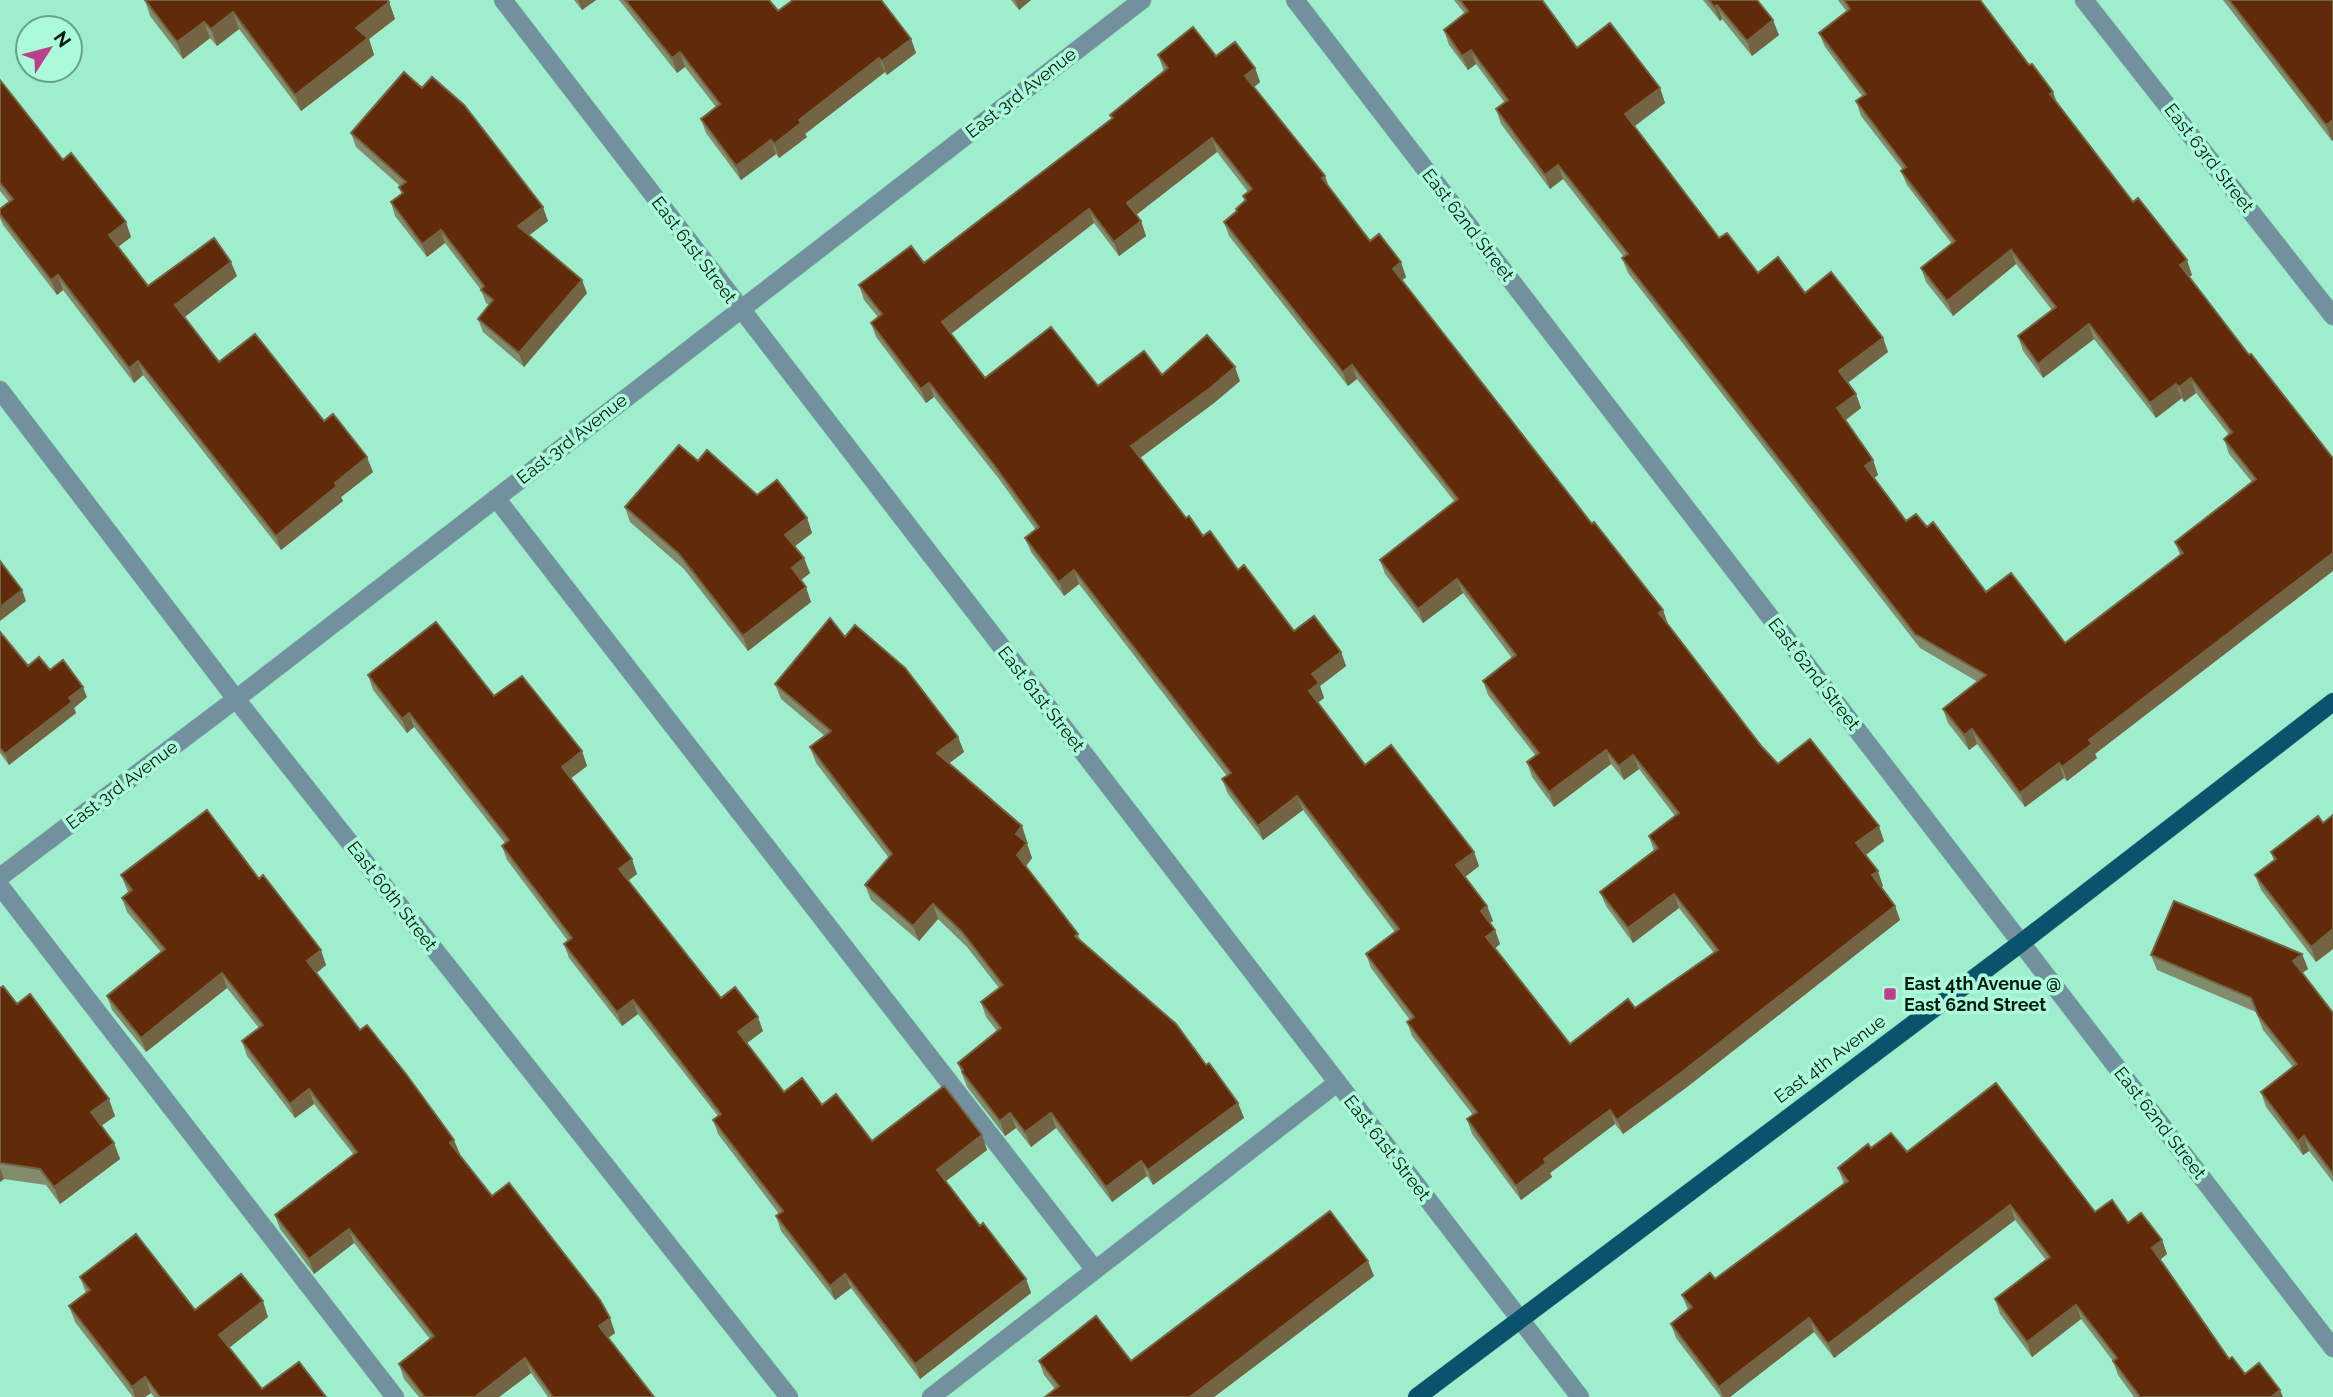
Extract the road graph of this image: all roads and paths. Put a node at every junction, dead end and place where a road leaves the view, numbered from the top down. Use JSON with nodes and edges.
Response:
{"nodes":[{"id":1,"x":503,"y":0,"type":"edge"},
{"id":2,"x":1142,"y":0,"type":"edge"},
{"id":3,"x":1295,"y":0,"type":"edge"},
{"id":4,"x":2084,"y":0,"type":"edge"},
{"id":5,"x":740,"y":309,"type":"junction"},
{"id":6,"x":2333,"y":316,"type":"edge"},
{"id":7,"x":0,"y":390,"type":"edge"},
{"id":8,"x":496,"y":498,"type":"junction"},
{"id":9,"x":236,"y":699,"type":"junction"},
{"id":10,"x":2333,"y":702,"type":"edge"},
{"id":11,"x":0,"y":877,"type":"edge"},
{"id":12,"x":0,"y":886,"type":"edge"},
{"id":13,"x":2021,"y":943,"type":"junction"},
{"id":14,"x":1337,"y":1083,"type":"junction"},
{"id":15,"x":1095,"y":1270,"type":"junction"},
{"id":16,"x":1520,"y":1318,"type":"junction"},
{"id":17,"x":2333,"y":1348,"type":"edge"},
{"id":18,"x":395,"y":1397,"type":"edge"},
{"id":19,"x":789,"y":1397,"type":"edge"},
{"id":20,"x":931,"y":1397,"type":"edge"},
{"id":21,"x":1417,"y":1397,"type":"edge"},
{"id":22,"x":1580,"y":1397,"type":"edge"}],
"edges":[{"from":1,"to":5,"type":"street","name":"East 61st Street"},
{"from":2,"to":5,"type":"street","name":"East 3rd Avenue"},
{"from":3,"to":13,"type":"street","name":"East 62nd Street"},
{"from":4,"to":6,"type":"street","name":"East 63rd Street"},
{"from":5,"to":8,"type":"street","name":"East 3rd Avenue"},
{"from":5,"to":14,"type":"street","name":"East 61st Street"},
{"from":7,"to":9,"type":"street","name":"East 60th Street"},
{"from":8,"to":9,"type":"street","name":"East 3rd Avenue"},
{"from":8,"to":15,"type":"street"},
{"from":9,"to":11,"type":"street","name":"East 3rd Avenue"},
{"from":9,"to":19,"type":"street","name":"East 60th Street"},
{"from":10,"to":13,"type":"main road","name":"East 4th Avenue"},
{"from":12,"to":18,"type":"street"},
{"from":13,"to":16,"type":"main road","name":"East 4th Avenue"},
{"from":13,"to":17,"type":"street","name":"East 62nd Street"},
{"from":14,"to":15,"type":"street"},
{"from":14,"to":16,"type":"street","name":"East 61st Street"},
{"from":15,"to":20,"type":"street"},
{"from":16,"to":21,"type":"main road","name":"East 4th Avenue"},
{"from":16,"to":22,"type":"street","name":"East 61st Street"}]}
